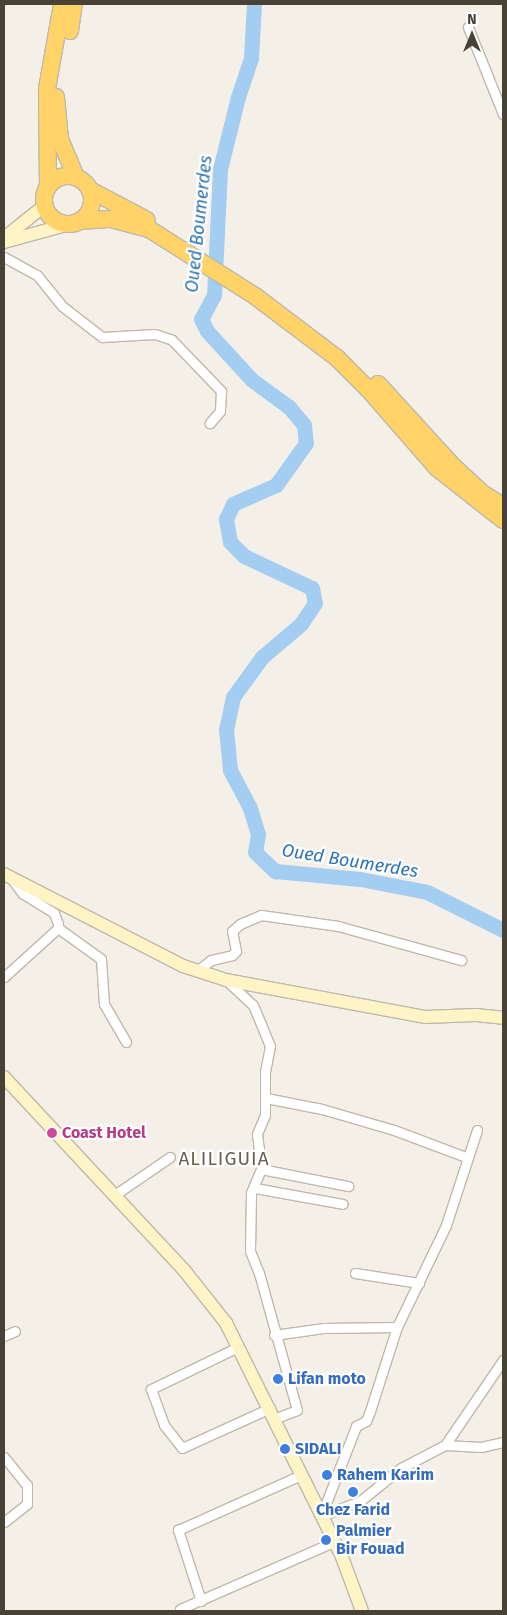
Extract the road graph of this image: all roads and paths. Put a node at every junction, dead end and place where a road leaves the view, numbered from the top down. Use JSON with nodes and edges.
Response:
{"nodes":[{"id":1,"x":62,"y":4,"type":"edge"},
{"id":2,"x":74,"y":4,"type":"edge"},
{"id":3,"x":468,"y":27,"type":"dead end"},
{"id":4,"x":503,"y":114,"type":"edge"},
{"id":5,"x":76,"y":177,"type":"junction"},
{"id":6,"x":48,"y":187,"type":"junction"},
{"id":7,"x":90,"y":190,"type":"junction"},
{"id":8,"x":44,"y":206,"type":"junction"},
{"id":9,"x":76,"y":222,"type":"junction"},
{"id":10,"x":4,"y":238,"type":"edge"},
{"id":11,"x":4,"y":242,"type":"edge"},
{"id":12,"x":4,"y":257,"type":"edge"},
{"id":13,"x":207,"y":260,"type":"junction"},
{"id":14,"x":228,"y":273,"type":"junction"},
{"id":15,"x":210,"y":424,"type":"dead end"},
{"id":16,"x":503,"y":506,"type":"edge"},
{"id":17,"x":503,"y":520,"type":"edge"},
{"id":18,"x":7,"y":876,"type":"edge"},
{"id":19,"x":58,"y":928,"type":"junction"},
{"id":20,"x":461,"y":960,"type":"dead end"},
{"id":21,"x":197,"y":970,"type":"junction"},
{"id":22,"x":4,"y":977,"type":"edge"},
{"id":23,"x":226,"y":980,"type":"junction"},
{"id":24,"x":503,"y":1018,"type":"edge"},
{"id":25,"x":126,"y":1042,"type":"dead end"},
{"id":26,"x":4,"y":1077,"type":"edge"},
{"id":27,"x":266,"y":1098,"type":"junction"},
{"id":28,"x":477,"y":1130,"type":"dead end"},
{"id":29,"x":170,"y":1157,"type":"dead end"},
{"id":30,"x":466,"y":1157,"type":"junction"},
{"id":31,"x":261,"y":1169,"type":"junction"},
{"id":32,"x":348,"y":1186,"type":"dead end"},
{"id":33,"x":255,"y":1188,"type":"junction"},
{"id":34,"x":113,"y":1196,"type":"junction"},
{"id":35,"x":343,"y":1204,"type":"dead end"},
{"id":36,"x":355,"y":1273,"type":"dead end"},
{"id":37,"x":420,"y":1283,"type":"junction"},
{"id":38,"x":397,"y":1326,"type":"junction"},
{"id":39,"x":14,"y":1332,"type":"dead end"},
{"id":40,"x":274,"y":1335,"type":"junction"},
{"id":41,"x":4,"y":1336,"type":"edge"},
{"id":42,"x":238,"y":1347,"type":"junction"},
{"id":43,"x":503,"y":1360,"type":"edge"},
{"id":44,"x":273,"y":1413,"type":"junction"},
{"id":45,"x":503,"y":1442,"type":"edge"},
{"id":46,"x":445,"y":1445,"type":"junction"},
{"id":47,"x":4,"y":1457,"type":"edge"},
{"id":48,"x":301,"y":1475,"type":"junction"},
{"id":49,"x":321,"y":1516,"type":"junction"},
{"id":50,"x":4,"y":1522,"type":"edge"},
{"id":51,"x":333,"y":1542,"type":"junction"},
{"id":52,"x":201,"y":1601,"type":"junction"},
{"id":53,"x":180,"y":1609,"type":"dead end"},
{"id":54,"x":362,"y":1611,"type":"edge"}],
"edges":[{"from":1,"to":6,"type":"highway"},
{"from":2,"to":5,"type":"highway"},
{"from":3,"to":4,"type":"street"},
{"from":5,"to":6,"type":"highway"},
{"from":5,"to":7,"type":"highway"},
{"from":6,"to":8,"type":"highway"},
{"from":7,"to":9,"type":"highway"},
{"from":7,"to":13,"type":"highway"},
{"from":8,"to":9,"type":"highway"},
{"from":8,"to":10,"type":"street"},
{"from":9,"to":11,"type":"street"},
{"from":9,"to":13,"type":"highway"},
{"from":12,"to":15,"type":"street"},
{"from":13,"to":14,"type":"highway"},
{"from":14,"to":16,"type":"highway"},
{"from":14,"to":17,"type":"highway"},
{"from":18,"to":19,"type":"street"},
{"from":18,"to":21,"type":"street"},
{"from":19,"to":22,"type":"street"},
{"from":19,"to":25,"type":"street"},
{"from":20,"to":21,"type":"street"},
{"from":21,"to":23,"type":"street"},
{"from":23,"to":24,"type":"street"},
{"from":23,"to":27,"type":"street"},
{"from":26,"to":34,"type":"street"},
{"from":27,"to":30,"type":"street"},
{"from":27,"to":31,"type":"street"},
{"from":28,"to":30,"type":"street"},
{"from":29,"to":34,"type":"street"},
{"from":30,"to":37,"type":"street"},
{"from":31,"to":32,"type":"street"},
{"from":31,"to":33,"type":"street"},
{"from":33,"to":35,"type":"street"},
{"from":33,"to":40,"type":"street"},
{"from":34,"to":42,"type":"street"},
{"from":36,"to":37,"type":"street"},
{"from":37,"to":38,"type":"street"},
{"from":38,"to":40,"type":"street"},
{"from":38,"to":49,"type":"street"},
{"from":39,"to":41,"type":"street"},
{"from":40,"to":44,"type":"street"},
{"from":42,"to":44,"type":"street"},
{"from":42,"to":44,"type":"street"},
{"from":43,"to":46,"type":"street"},
{"from":44,"to":48,"type":"street"},
{"from":45,"to":46,"type":"street"},
{"from":46,"to":49,"type":"street"},
{"from":47,"to":50,"type":"street"},
{"from":48,"to":49,"type":"street"},
{"from":48,"to":52,"type":"street"},
{"from":49,"to":51,"type":"street"},
{"from":51,"to":52,"type":"street"},
{"from":51,"to":54,"type":"street"},
{"from":52,"to":53,"type":"street"}]}
